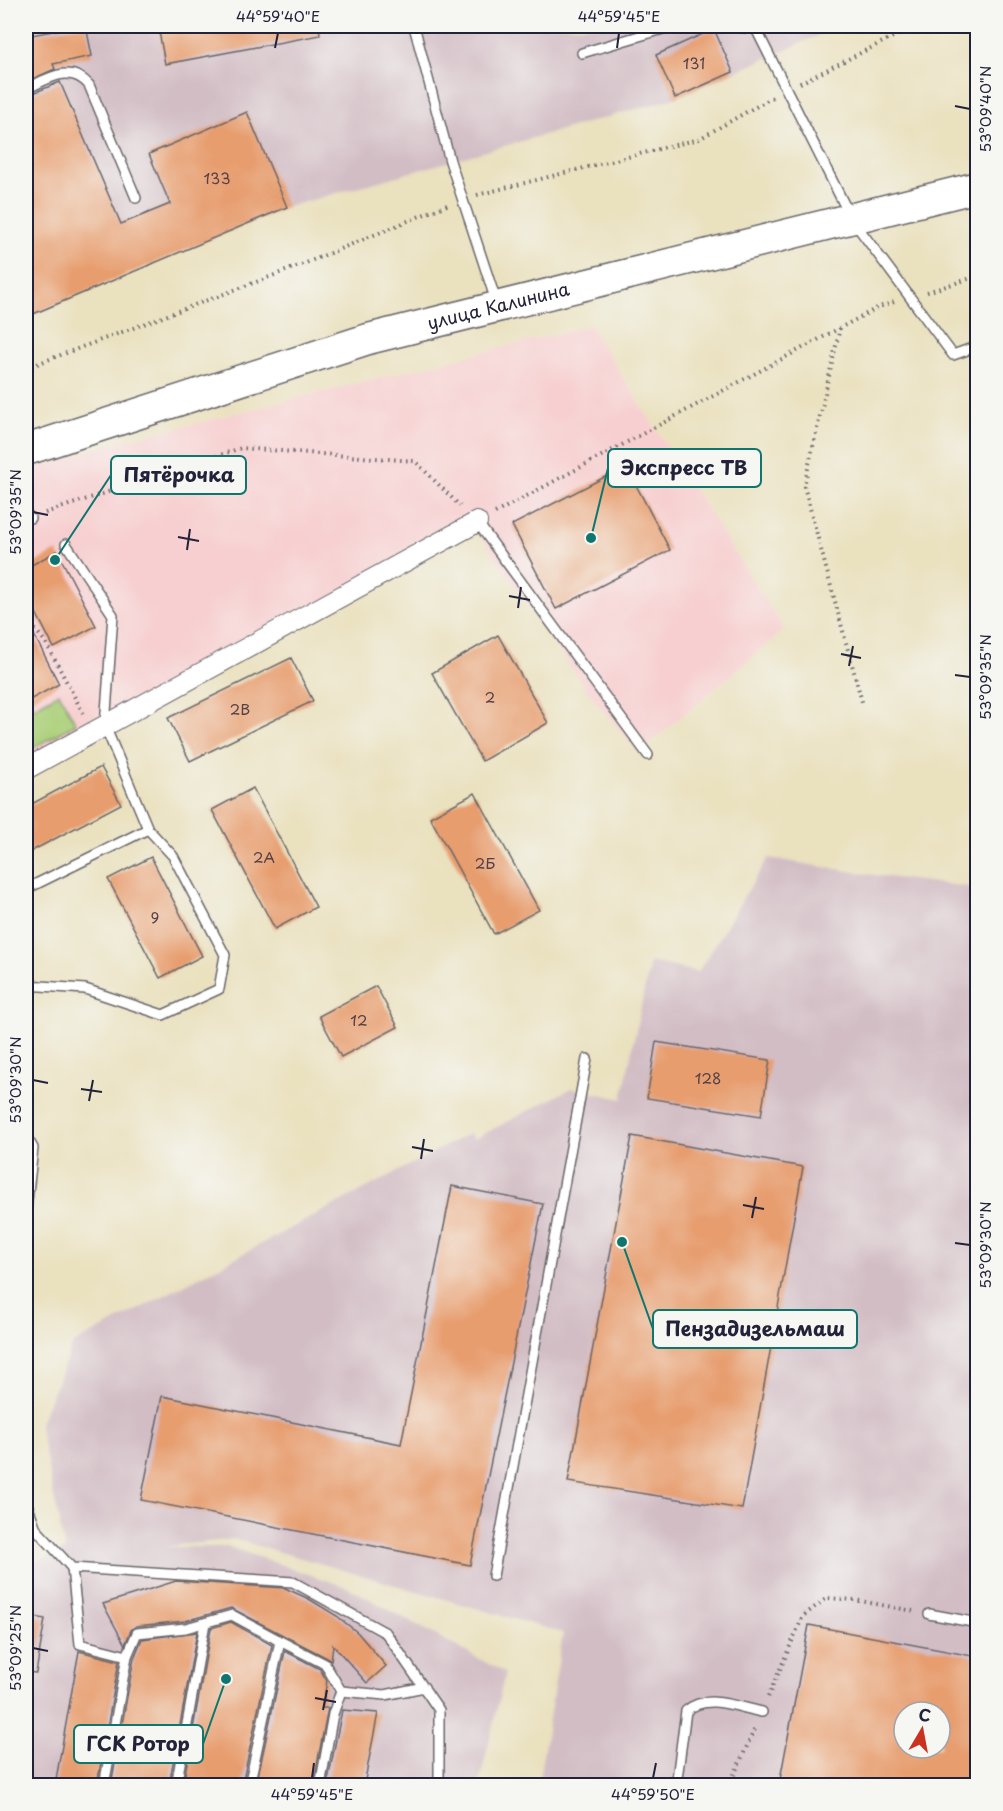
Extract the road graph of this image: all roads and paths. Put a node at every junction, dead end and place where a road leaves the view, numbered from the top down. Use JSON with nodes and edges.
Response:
{"nodes":[{"id":1,"x":414,"y":26,"type":"edge"},
{"id":2,"x":673,"y":26,"type":"edge"},
{"id":3,"x":731,"y":26,"type":"edge"},
{"id":4,"x":757,"y":26,"type":"edge"},
{"id":5,"x":582,"y":53,"type":"dead end"},
{"id":6,"x":26,"y":89,"type":"edge"},
{"id":7,"x":978,"y":187,"type":"edge"},
{"id":8,"x":136,"y":198,"type":"dead end"},
{"id":9,"x":851,"y":218,"type":"junction"},
{"id":10,"x":978,"y":276,"type":"edge"},
{"id":11,"x":910,"y":297,"type":"junction"},
{"id":12,"x":497,"y":306,"type":"junction"},
{"id":13,"x":840,"y":328,"type":"junction"},
{"id":14,"x":978,"y":346,"type":"edge"},
{"id":15,"x":26,"y":450,"type":"edge"},
{"id":16,"x":28,"y":515,"type":"edge"},
{"id":17,"x":477,"y":522,"type":"junction"},
{"id":18,"x":66,"y":544,"type":"dead end"},
{"id":19,"x":35,"y":629,"type":"dead end"},
{"id":20,"x":862,"y":702,"type":"dead end"},
{"id":21,"x":99,"y":729,"type":"junction"},
{"id":22,"x":648,"y":755,"type":"dead end"},
{"id":23,"x":26,"y":769,"type":"edge"},
{"id":24,"x":148,"y":828,"type":"junction"},
{"id":25,"x":26,"y":889,"type":"edge"},
{"id":26,"x":26,"y":985,"type":"edge"},
{"id":27,"x":587,"y":1059,"type":"dead end"},
{"id":28,"x":26,"y":1136,"type":"edge"},
{"id":29,"x":26,"y":1210,"type":"edge"},
{"id":30,"x":26,"y":1501,"type":"edge"},
{"id":31,"x":72,"y":1568,"type":"junction"},
{"id":32,"x":493,"y":1576,"type":"dead end"},
{"id":33,"x":929,"y":1614,"type":"joint"},
{"id":34,"x":803,"y":1616,"type":"dead end"},
{"id":35,"x":205,"y":1623,"type":"junction"},
{"id":36,"x":978,"y":1623,"type":"edge"},
{"id":37,"x":270,"y":1636,"type":"junction"},
{"id":38,"x":127,"y":1656,"type":"junction"},
{"id":39,"x":424,"y":1687,"type":"junction"},
{"id":40,"x":341,"y":1691,"type":"junction"},
{"id":41,"x":762,"y":1713,"type":"dead end"},
{"id":42,"x":104,"y":1785,"type":"edge"},
{"id":43,"x":176,"y":1785,"type":"edge"},
{"id":44,"x":249,"y":1785,"type":"edge"},
{"id":45,"x":320,"y":1785,"type":"edge"},
{"id":46,"x":439,"y":1785,"type":"edge"},
{"id":47,"x":675,"y":1785,"type":"edge"}],
"edges":[{"from":1,"to":12,"type":"lane"},
{"from":2,"to":5,"type":"lane"},
{"from":3,"to":4,"type":"lane"},
{"from":4,"to":9,"type":"lane"},
{"from":6,"to":8,"type":"lane"},
{"from":7,"to":9,"type":"main road","name":"улица Калинина"},
{"from":9,"to":11,"type":"lane"},
{"from":9,"to":12,"type":"main road","name":"улица Калинина"},
{"from":10,"to":11,"type":"path"},
{"from":11,"to":13,"type":"path"},
{"from":11,"to":14,"type":"lane"},
{"from":12,"to":15,"type":"main road","name":"улица Калинина"},
{"from":13,"to":17,"type":"path"},
{"from":13,"to":20,"type":"path"},
{"from":16,"to":17,"type":"path"},
{"from":17,"to":21,"type":"street"},
{"from":17,"to":22,"type":"lane"},
{"from":18,"to":21,"type":"lane"},
{"from":19,"to":21,"type":"path"},
{"from":21,"to":23,"type":"street"},
{"from":21,"to":24,"type":"lane"},
{"from":24,"to":25,"type":"lane"},
{"from":24,"to":26,"type":"lane"},
{"from":27,"to":32,"type":"lane"},
{"from":28,"to":29,"type":"lane"},
{"from":30,"to":31,"type":"lane"},
{"from":31,"to":38,"type":"lane"},
{"from":31,"to":39,"type":"lane"},
{"from":33,"to":34,"type":"path"},
{"from":33,"to":36,"type":"lane"},
{"from":35,"to":37,"type":"lane"},
{"from":35,"to":38,"type":"lane"},
{"from":35,"to":43,"type":"lane"},
{"from":37,"to":40,"type":"lane"},
{"from":37,"to":44,"type":"lane"},
{"from":38,"to":42,"type":"lane"},
{"from":39,"to":40,"type":"lane"},
{"from":39,"to":46,"type":"lane"},
{"from":40,"to":45,"type":"lane"},
{"from":41,"to":47,"type":"lane"}]}
